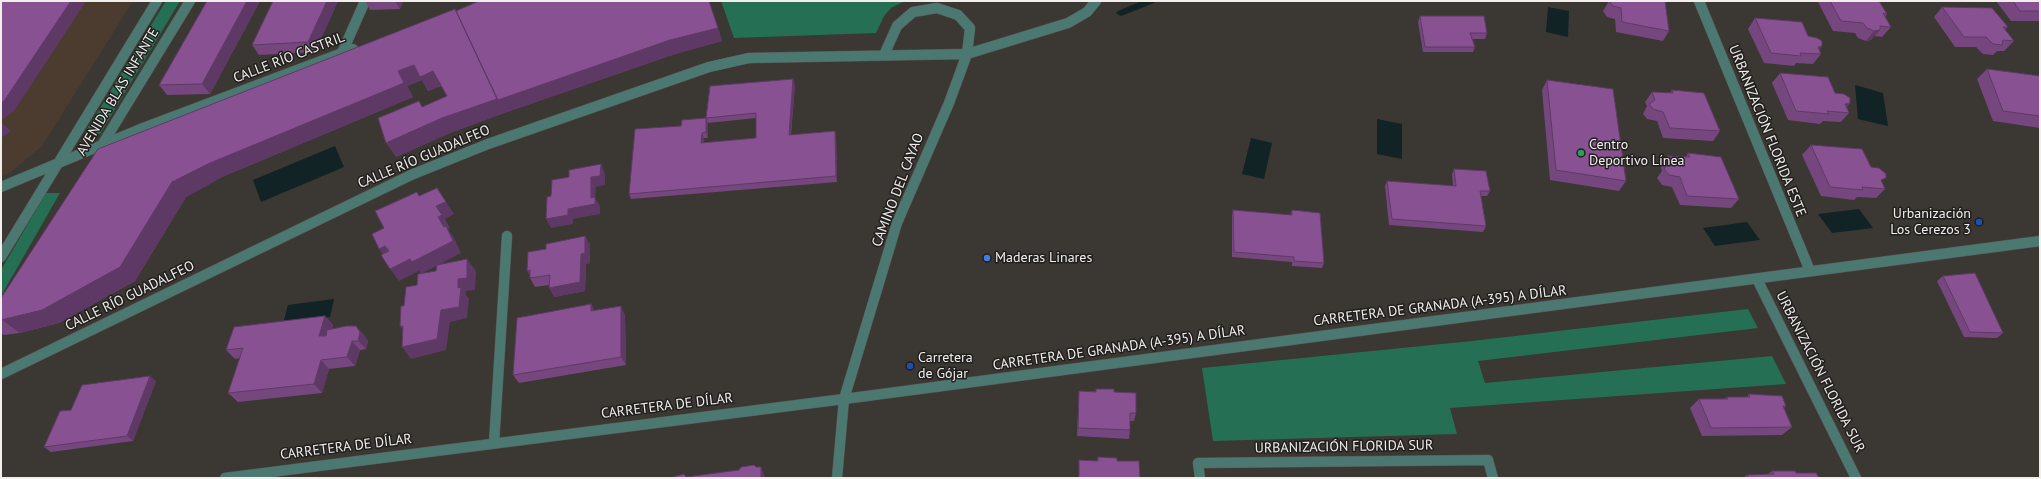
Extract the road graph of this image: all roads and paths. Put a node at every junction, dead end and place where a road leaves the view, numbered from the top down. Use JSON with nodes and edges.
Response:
{"nodes":[{"id":1,"x":157,"y":1,"type":"edge"},
{"id":2,"x":190,"y":1,"type":"edge"},
{"id":3,"x":366,"y":1,"type":"edge"},
{"id":4,"x":1096,"y":1,"type":"edge"},
{"id":5,"x":1699,"y":1,"type":"edge"},
{"id":6,"x":938,"y":4,"type":"edge"},
{"id":7,"x":363,"y":45,"type":"edge"},
{"id":8,"x":342,"y":53,"type":"junction"},
{"id":9,"x":967,"y":54,"type":"junction"},
{"id":10,"x":884,"y":55,"type":"junction"},
{"id":11,"x":102,"y":145,"type":"junction"},
{"id":12,"x":92,"y":161,"type":"edge"},
{"id":13,"x":59,"y":162,"type":"junction"},
{"id":14,"x":1,"y":187,"type":"edge"},
{"id":15,"x":507,"y":236,"type":"dead end"},
{"id":16,"x":2040,"y":241,"type":"edge"},
{"id":17,"x":1,"y":257,"type":"edge"},
{"id":18,"x":1810,"y":271,"type":"junction"},
{"id":19,"x":1756,"y":279,"type":"junction"},
{"id":20,"x":1,"y":374,"type":"edge"},
{"id":21,"x":844,"y":399,"type":"junction"},
{"id":22,"x":494,"y":443,"type":"junction"},
{"id":23,"x":225,"y":478,"type":"edge"},
{"id":24,"x":837,"y":478,"type":"edge"},
{"id":25,"x":1200,"y":478,"type":"edge"},
{"id":26,"x":1493,"y":478,"type":"edge"},
{"id":27,"x":1856,"y":478,"type":"edge"}],
"edges":[{"from":1,"to":13,"type":"street","name":"AVENIDA BLAS INFANTE"},
{"from":2,"to":11,"type":"street","name":"AVENIDA BLAS INFANTE"},
{"from":3,"to":8,"type":"street"},
{"from":4,"to":9,"type":"street"},
{"from":5,"to":18,"type":"street","name":"URBANIZACIÓN FLORIDA ESTE"},
{"from":6,"to":9,"type":"street","name":"CAMINO DEL CAYAO"},
{"from":6,"to":10,"type":"street"},
{"from":7,"to":8,"type":"street","name":"CALLE RÍO CASTRIL"},
{"from":8,"to":11,"type":"street","name":"CALLE RÍO CASTRIL"},
{"from":9,"to":10,"type":"street","name":"CALLE RÍO GUADALFEO"},
{"from":9,"to":21,"type":"street","name":"CAMINO DEL CAYAO"},
{"from":10,"to":20,"type":"street","name":"CALLE RÍO GUADALFEO"},
{"from":11,"to":12,"type":"street","name":"AVENIDA BLAS INFANTE"},
{"from":11,"to":13,"type":"street","name":"CALLE RÍO CASTRIL"},
{"from":13,"to":14,"type":"street","name":"CALLE RÍO CASTRIL"},
{"from":13,"to":17,"type":"street","name":"AVENIDA BLAS INFANTE"},
{"from":15,"to":22,"type":"street"},
{"from":16,"to":18,"type":"street","name":"CARRETERA DE GRANADA (A-395) A DÍLAR"},
{"from":18,"to":19,"type":"street","name":"CARRETERA DE GRANADA (A-395) A DÍLAR"},
{"from":19,"to":21,"type":"street","name":"CARRETERA DE GRANADA (A-395) A DÍLAR"},
{"from":19,"to":27,"type":"street","name":"URBANIZACIÓN FLORIDA SUR"},
{"from":21,"to":22,"type":"street","name":"CARRETERA DE DÍLAR"},
{"from":21,"to":24,"type":"street","name":"CAMINO DEL CAYAO"},
{"from":22,"to":23,"type":"street","name":"CARRETERA DE DÍLAR"},
{"from":25,"to":26,"type":"street","name":"URBANIZACIÓN FLORIDA SUR"}]}
